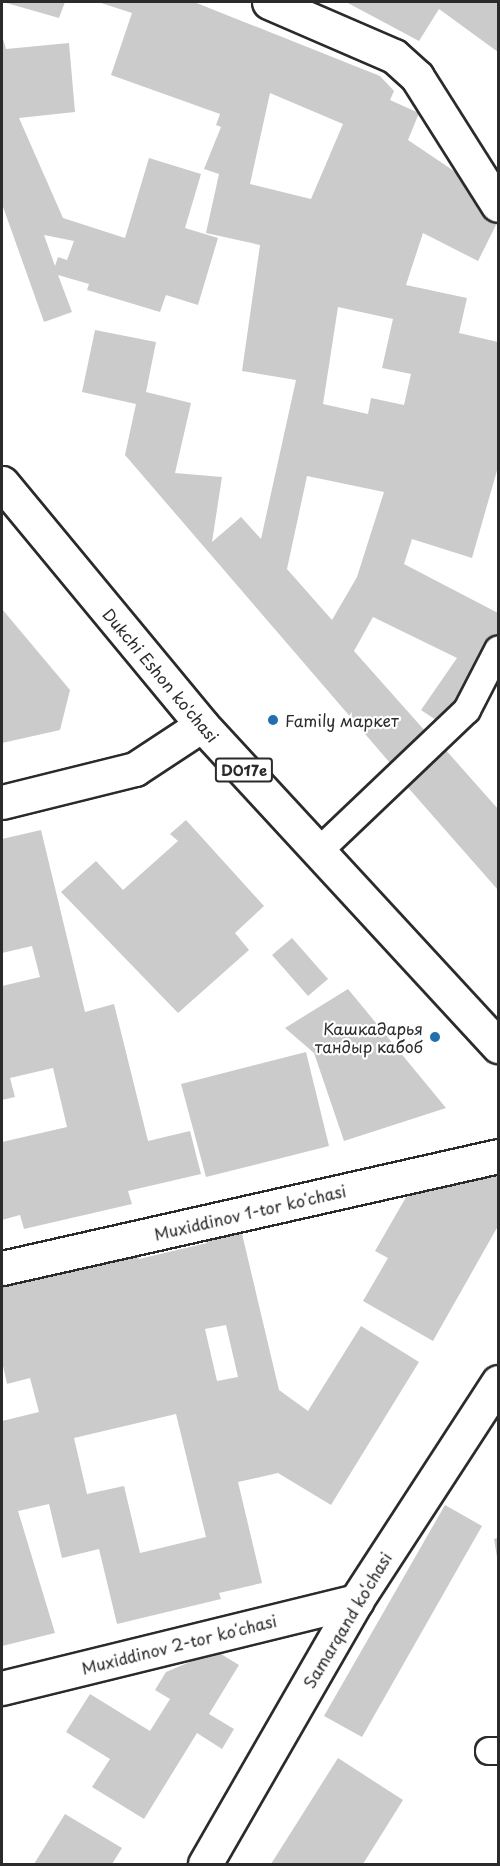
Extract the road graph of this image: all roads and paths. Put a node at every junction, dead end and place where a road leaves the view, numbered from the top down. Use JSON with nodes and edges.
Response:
{"nodes":[{"id":1,"x":269,"y":2,"type":"edge"},
{"id":2,"x":498,"y":205,"type":"edge"},
{"id":3,"x":2,"y":483,"type":"edge"},
{"id":4,"x":498,"y":650,"type":"edge"},
{"id":5,"x":202,"y":725,"type":"junction"},
{"id":6,"x":2,"y":802,"type":"edge"},
{"id":7,"x":319,"y":851,"type":"junction"},
{"id":8,"x":498,"y":1046,"type":"edge"},
{"id":9,"x":498,"y":1156,"type":"edge"},
{"id":10,"x":2,"y":1268,"type":"edge"},
{"id":11,"x":498,"y":1382,"type":"edge"},
{"id":12,"x":356,"y":1601,"type":"junction"},
{"id":13,"x":2,"y":1688,"type":"edge"},
{"id":14,"x":205,"y":1864,"type":"edge"}],
"edges":[{"from":1,"to":2,"type":"street"},
{"from":3,"to":5,"type":"street","name":"Dukchi Eshon ko'chasi","number":"D017e"},
{"from":4,"to":7,"type":"lane"},
{"from":5,"to":6,"type":"street"},
{"from":5,"to":7,"type":"street","name":"Dukchi Eshon ko'chasi","number":"D017e"},
{"from":7,"to":8,"type":"street","name":"Dukchi Eshon ko'chasi","number":"D017e"},
{"from":9,"to":10,"type":"street","name":"Muxiddinov 1-tor koʻchasi"},
{"from":11,"to":12,"type":"street","name":"Samarqand ko‘chasi"},
{"from":12,"to":13,"type":"street","name":"Muxiddinov 2-tor koʻchasi"},
{"from":12,"to":14,"type":"street","name":"Samarqand ko‘chasi"}]}
